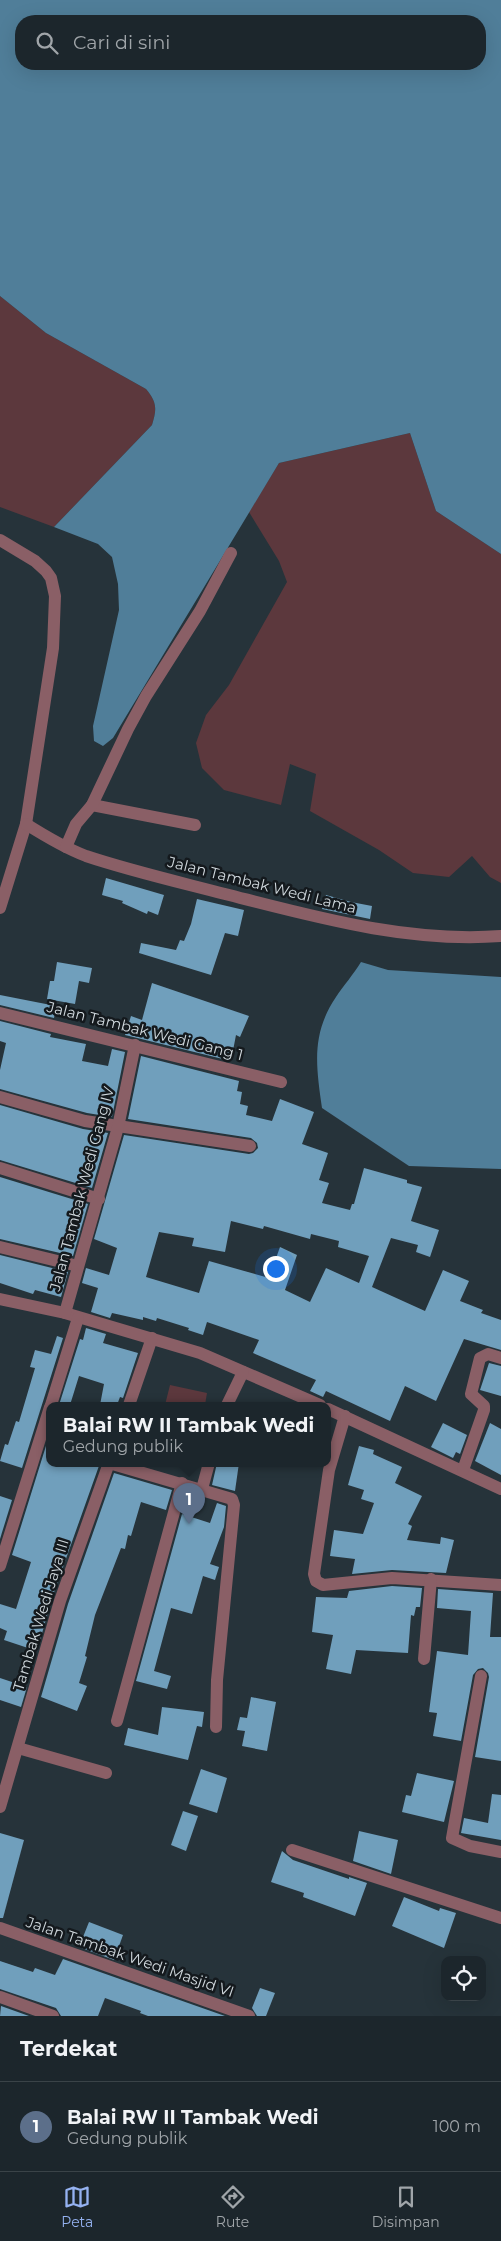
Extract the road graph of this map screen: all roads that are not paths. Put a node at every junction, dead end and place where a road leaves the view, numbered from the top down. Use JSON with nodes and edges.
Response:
{"nodes":[{"id":1,"x":0,"y":540,"type":"edge"},
{"id":2,"x":231,"y":553,"type":"dead end"},
{"id":3,"x":92,"y":805,"type":"junction"},
{"id":4,"x":26,"y":824,"type":"junction"},
{"id":5,"x":195,"y":825,"type":"dead end"},
{"id":6,"x":66,"y":846,"type":"junction"},
{"id":7,"x":3,"y":884,"type":"edge"},
{"id":8,"x":0,"y":908,"type":"edge"},
{"id":9,"x":501,"y":936,"type":"edge"},
{"id":10,"x":0,"y":1013,"type":"edge"},
{"id":11,"x":135,"y":1044,"type":"junction"},
{"id":12,"x":281,"y":1082,"type":"dead end"},
{"id":13,"x":0,"y":1097,"type":"edge"},
{"id":14,"x":118,"y":1127,"type":"junction"},
{"id":15,"x":250,"y":1146,"type":"dead end"},
{"id":16,"x":0,"y":1168,"type":"edge"},
{"id":17,"x":99,"y":1199,"type":"junction"},
{"id":18,"x":0,"y":1247,"type":"edge"},
{"id":19,"x":78,"y":1266,"type":"junction"},
{"id":20,"x":0,"y":1299,"type":"edge"},
{"id":21,"x":65,"y":1313,"type":"junction"},
{"id":22,"x":78,"y":1318,"type":"junction"},
{"id":23,"x":152,"y":1338,"type":"junction"},
{"id":24,"x":501,"y":1358,"type":"edge"},
{"id":25,"x":243,"y":1372,"type":"junction"},
{"id":26,"x":52,"y":1402,"type":"edge"},
{"id":27,"x":130,"y":1402,"type":"edge"},
{"id":28,"x":228,"y":1402,"type":"edge"},
{"id":29,"x":313,"y":1402,"type":"edge"},
{"id":30,"x":331,"y":1410,"type":"edge"},
{"id":31,"x":345,"y":1416,"type":"junction"},
{"id":32,"x":46,"y":1422,"type":"edge"},
{"id":33,"x":331,"y":1463,"type":"edge"},
{"id":34,"x":108,"y":1467,"type":"edge"},
{"id":35,"x":124,"y":1467,"type":"edge"},
{"id":36,"x":208,"y":1467,"type":"edge"},
{"id":37,"x":330,"y":1467,"type":"edge"},
{"id":38,"x":464,"y":1470,"type":"junction"},
{"id":39,"x":182,"y":1483,"type":"junction"},
{"id":40,"x":202,"y":1489,"type":"junction"},
{"id":41,"x":501,"y":1489,"type":"edge"},
{"id":42,"x":0,"y":1566,"type":"edge"},
{"id":43,"x":431,"y":1579,"type":"junction"},
{"id":44,"x":501,"y":1584,"type":"edge"},
{"id":45,"x":424,"y":1659,"type":"dead end"},
{"id":46,"x":481,"y":1676,"type":"dead end"},
{"id":47,"x":117,"y":1721,"type":"dead end"},
{"id":48,"x":216,"y":1728,"type":"dead end"},
{"id":49,"x":18,"y":1748,"type":"junction"},
{"id":50,"x":106,"y":1773,"type":"dead end"},
{"id":51,"x":0,"y":1807,"type":"edge"},
{"id":52,"x":292,"y":1850,"type":"dead end"},
{"id":53,"x":501,"y":1852,"type":"edge"},
{"id":54,"x":501,"y":1918,"type":"edge"},
{"id":55,"x":0,"y":1928,"type":"edge"},
{"id":56,"x":0,"y":1997,"type":"edge"},
{"id":57,"x":53,"y":2016,"type":"edge"},
{"id":58,"x":249,"y":2016,"type":"edge"}],
"edges":[{"from":1,"to":4,"type":"street"},
{"from":2,"to":3,"type":"street"},
{"from":3,"to":5,"type":"street"},
{"from":3,"to":6,"type":"street"},
{"from":4,"to":6,"type":"street","name":"Jalan Tambak Wedi Lama"},
{"from":4,"to":7,"type":"street"},
{"from":6,"to":9,"type":"street","name":"Jalan Tambak Wedi Lama"},
{"from":7,"to":8,"type":"street"},
{"from":10,"to":11,"type":"street","name":"Jalan Tambak Wedi Gang 1"},
{"from":11,"to":12,"type":"street","name":"Jalan Tambak Wedi Gang 1"},
{"from":11,"to":14,"type":"street","name":"Jalan Tambak Wedi Gang IV"},
{"from":13,"to":14,"type":"street"},
{"from":14,"to":15,"type":"street"},
{"from":14,"to":17,"type":"street","name":"Jalan Tambak Wedi Gang IV"},
{"from":16,"to":17,"type":"street"},
{"from":17,"to":19,"type":"street","name":"Jalan Tambak Wedi Gang IV"},
{"from":18,"to":19,"type":"street"},
{"from":19,"to":21,"type":"street","name":"Jalan Tambak Wedi Gang IV"},
{"from":20,"to":21,"type":"street"},
{"from":21,"to":22,"type":"street"},
{"from":22,"to":23,"type":"street"},
{"from":22,"to":26,"type":"street"},
{"from":23,"to":25,"type":"street"},
{"from":23,"to":27,"type":"street"},
{"from":24,"to":38,"type":"street"},
{"from":25,"to":28,"type":"street"},
{"from":25,"to":29,"type":"street"},
{"from":30,"to":31,"type":"street"},
{"from":31,"to":33,"type":"street"},
{"from":31,"to":38,"type":"street"},
{"from":32,"to":42,"type":"street"},
{"from":34,"to":49,"type":"street","name":"Tambak Wedi Jaya III"},
{"from":35,"to":39,"type":"street"},
{"from":36,"to":40,"type":"street"},
{"from":37,"to":43,"type":"street"},
{"from":38,"to":41,"type":"street"},
{"from":39,"to":40,"type":"street"},
{"from":39,"to":47,"type":"street"},
{"from":40,"to":48,"type":"street"},
{"from":43,"to":44,"type":"street"},
{"from":43,"to":45,"type":"street"},
{"from":46,"to":53,"type":"street"},
{"from":49,"to":50,"type":"street"},
{"from":49,"to":51,"type":"street","name":"Tambak Wedi Jaya III"},
{"from":52,"to":54,"type":"street"},
{"from":55,"to":58,"type":"street","name":"Jalan Tambak Wedi Masjid VI"},
{"from":56,"to":57,"type":"street"}]}
